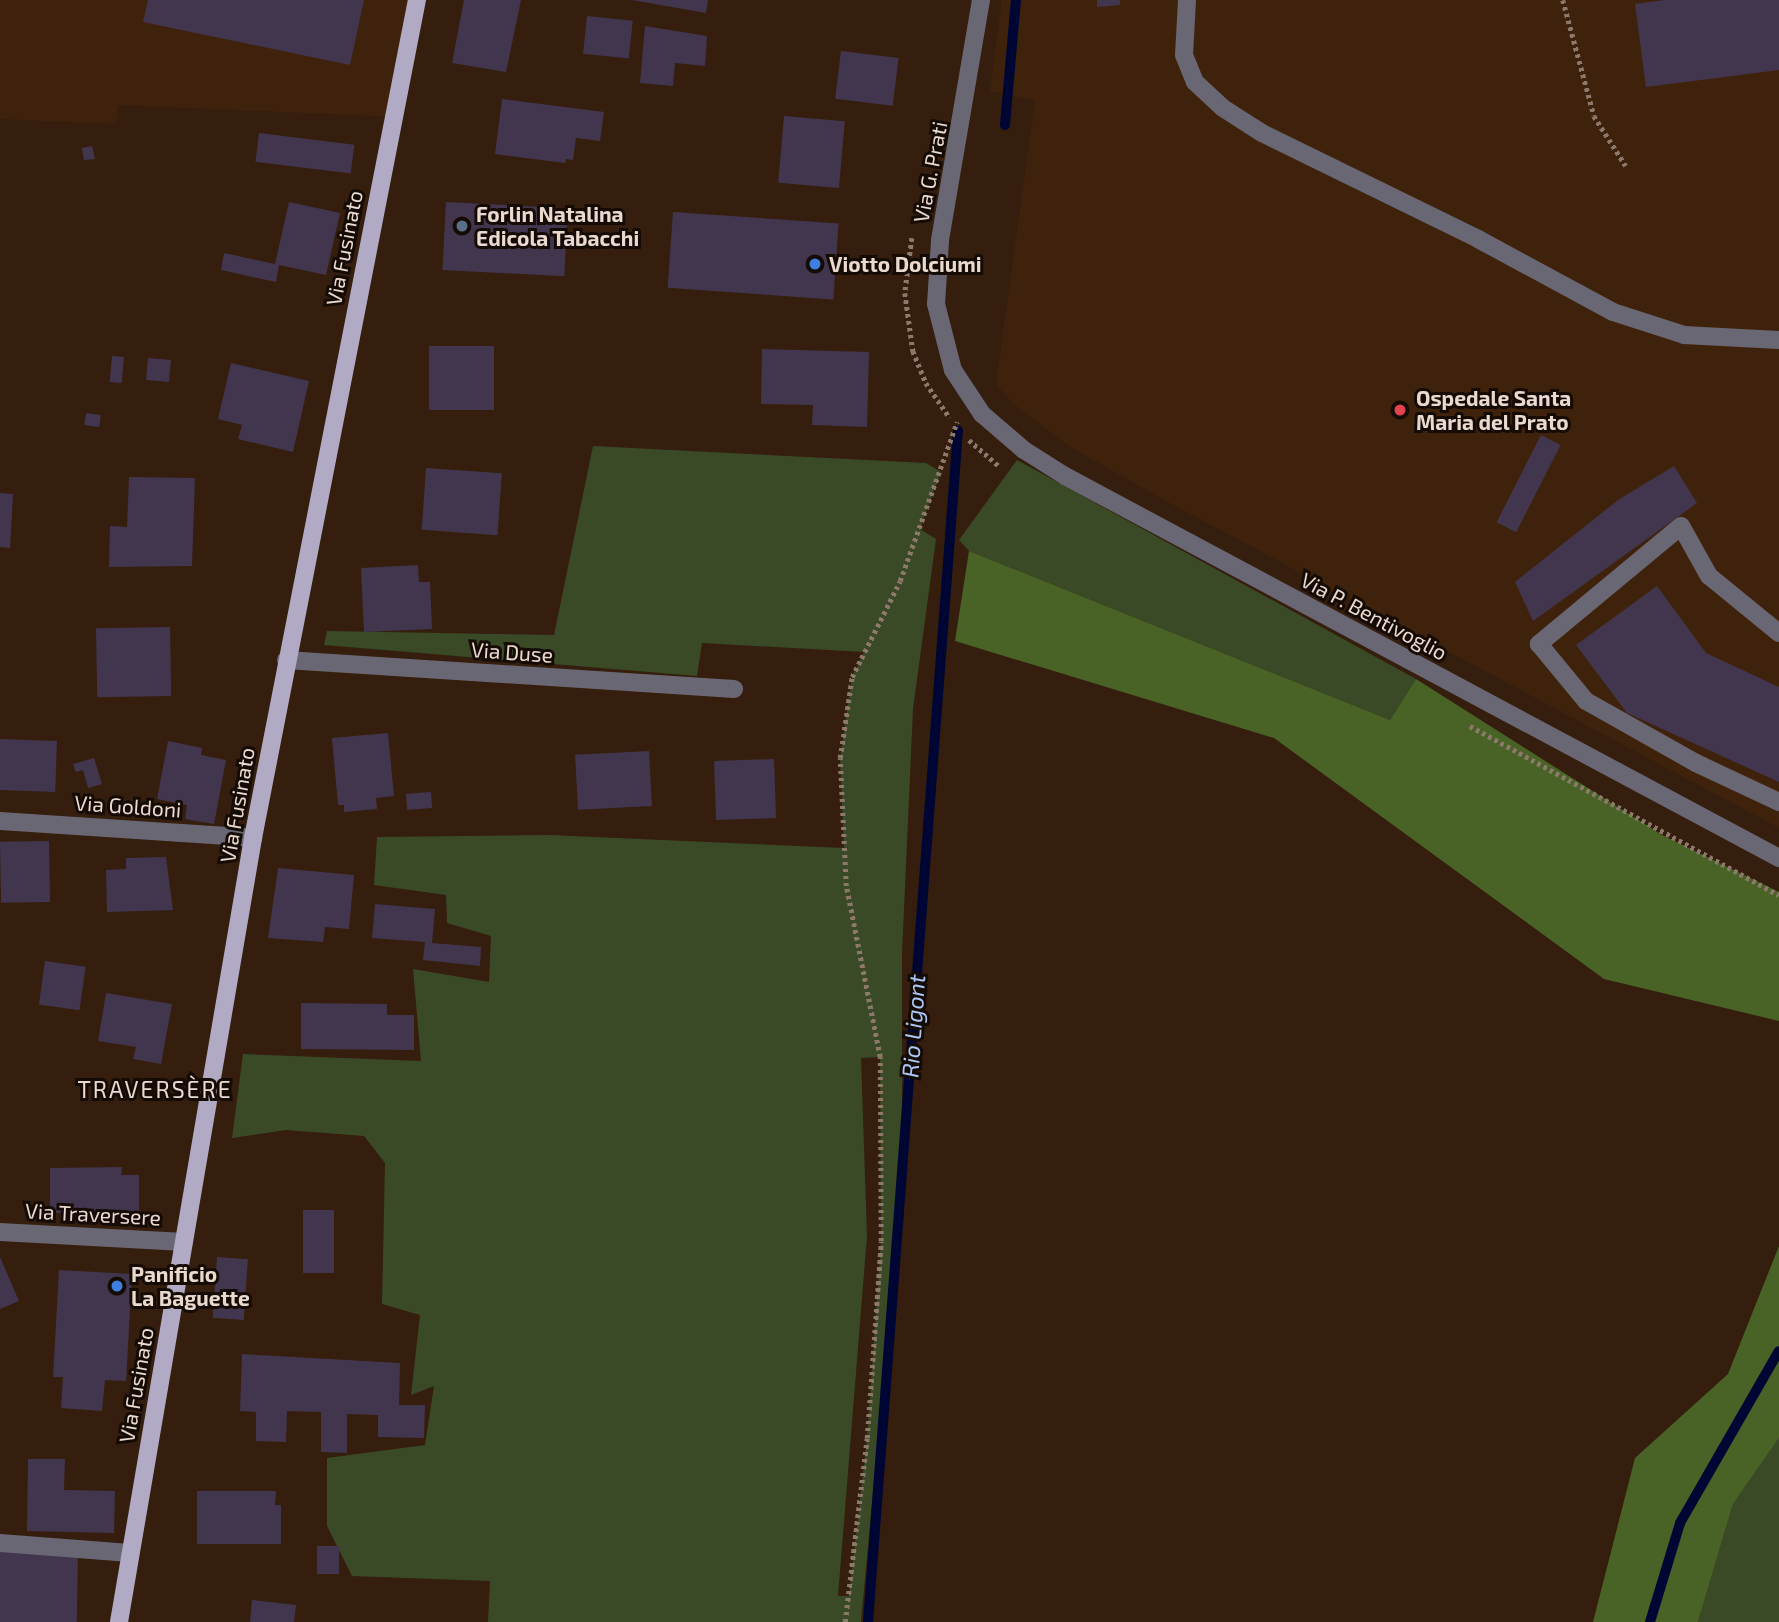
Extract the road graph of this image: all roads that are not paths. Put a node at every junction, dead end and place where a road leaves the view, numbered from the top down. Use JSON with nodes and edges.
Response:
{"nodes":[{"id":1,"x":417,"y":0,"type":"edge"},
{"id":2,"x":981,"y":0,"type":"edge"},
{"id":3,"x":1187,"y":0,"type":"edge"},
{"id":4,"x":1779,"y":340,"type":"edge"},
{"id":5,"x":964,"y":392,"type":"joint"},
{"id":6,"x":1779,"y":633,"type":"edge"},
{"id":7,"x":286,"y":660,"type":"junction"},
{"id":8,"x":734,"y":689,"type":"dead end"},
{"id":9,"x":1779,"y":802,"type":"edge"},
{"id":10,"x":0,"y":821,"type":"edge"},
{"id":11,"x":253,"y":838,"type":"junction"},
{"id":12,"x":1779,"y":858,"type":"edge"},
{"id":13,"x":0,"y":1232,"type":"edge"},
{"id":14,"x":184,"y":1242,"type":"junction"},
{"id":15,"x":0,"y":1543,"type":"edge"},
{"id":16,"x":130,"y":1553,"type":"junction"},
{"id":17,"x":119,"y":1622,"type":"edge"}],
"edges":[{"from":1,"to":7,"type":"main road","name":"Via Fusinato"},
{"from":2,"to":5,"type":"street","name":"Via G. Prati"},
{"from":3,"to":4,"type":"street"},
{"from":5,"to":12,"type":"street","name":"Via P. Bentivoglio"},
{"from":6,"to":9,"type":"street"},
{"from":7,"to":8,"type":"street","name":"Via Duse"},
{"from":7,"to":11,"type":"main road","name":"Via Fusinato"},
{"from":10,"to":11,"type":"street","name":"Via Goldoni"},
{"from":11,"to":14,"type":"main road","name":"Via Fusinato"},
{"from":13,"to":14,"type":"street","name":"Via Traversere"},
{"from":14,"to":16,"type":"main road","name":"Via Fusinato"},
{"from":15,"to":16,"type":"street"},
{"from":16,"to":17,"type":"main road","name":"Via Fusinato"}]}
